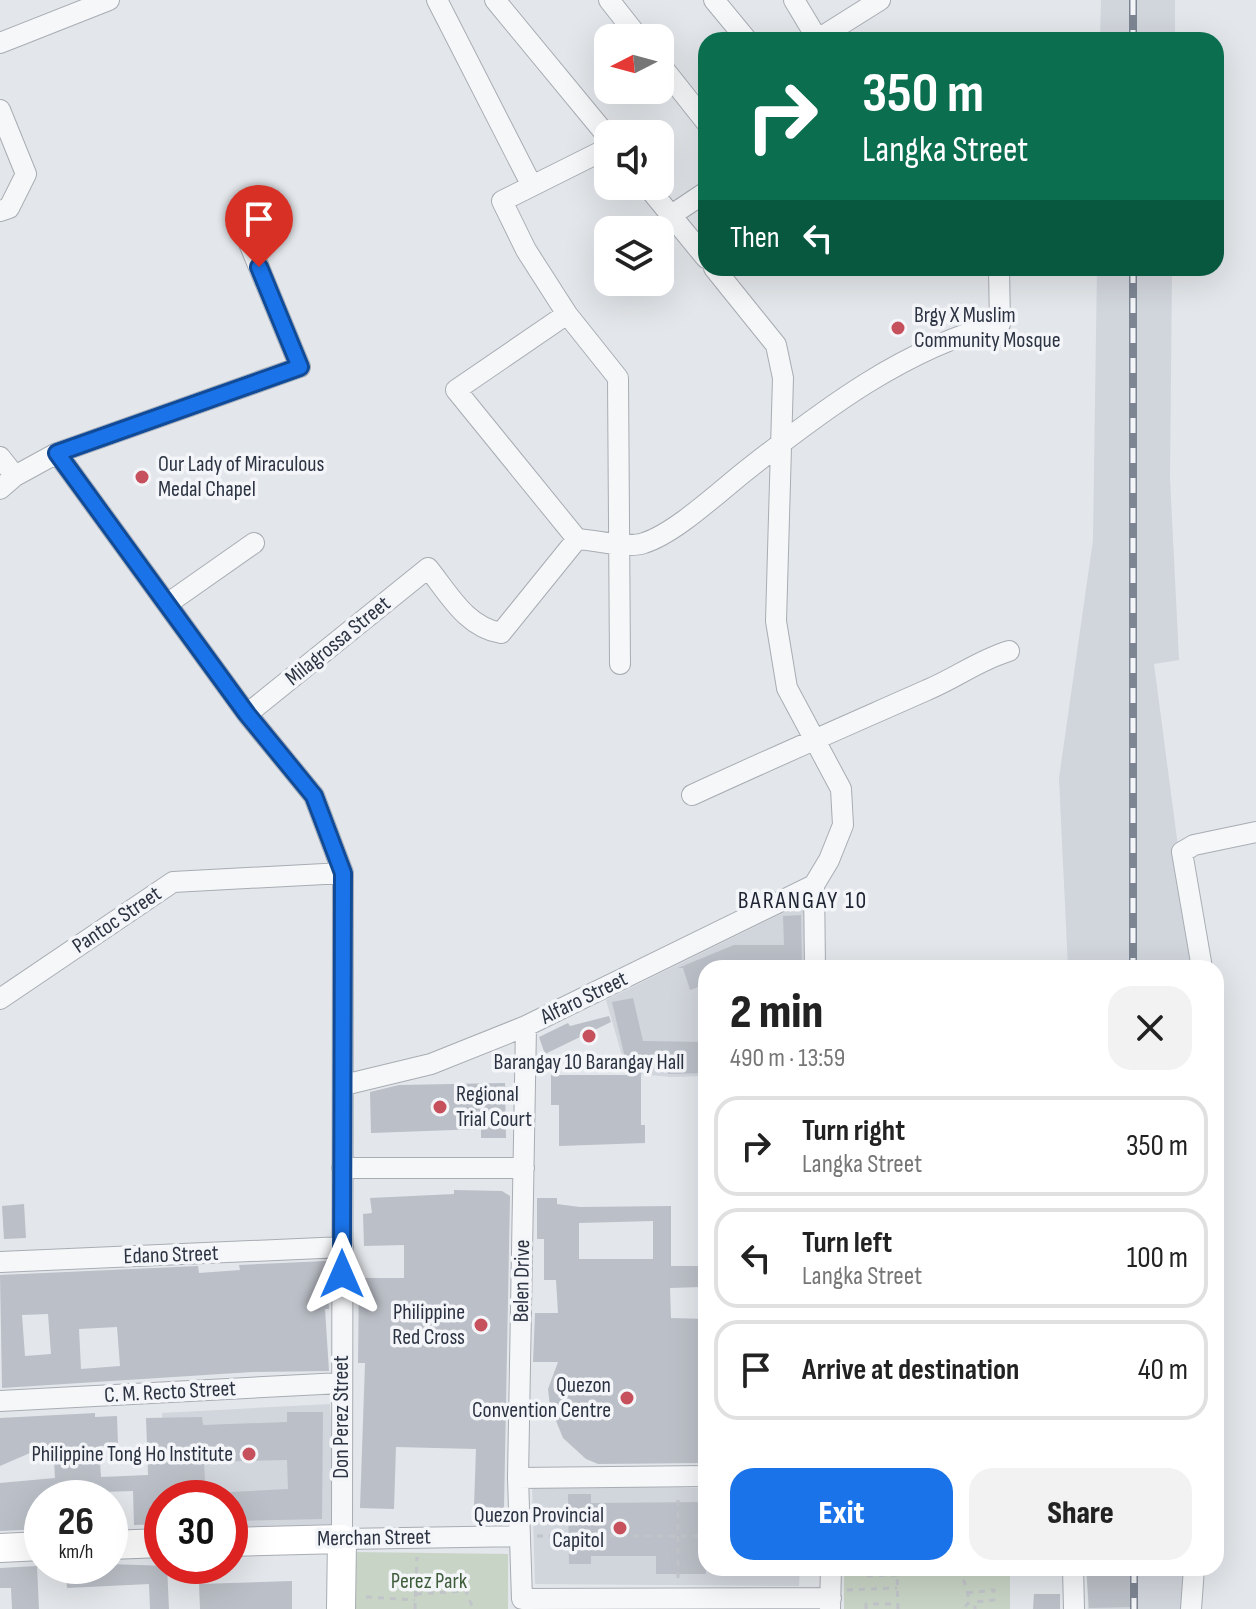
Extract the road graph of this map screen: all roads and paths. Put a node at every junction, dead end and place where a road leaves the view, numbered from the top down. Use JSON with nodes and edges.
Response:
{"nodes":[{"id":1,"x":109,"y":0,"type":"edge"},
{"id":2,"x":437,"y":0,"type":"edge"},
{"id":3,"x":495,"y":0,"type":"edge"},
{"id":4,"x":609,"y":0,"type":"edge"},
{"id":5,"x":714,"y":0,"type":"edge"},
{"id":6,"x":794,"y":0,"type":"edge"},
{"id":7,"x":879,"y":0,"type":"edge"},
{"id":8,"x":628,"y":24,"type":"edge"},
{"id":9,"x":740,"y":32,"type":"edge"},
{"id":10,"x":813,"y":32,"type":"edge"},
{"id":11,"x":830,"y":32,"type":"edge"},
{"id":12,"x":0,"y":43,"type":"edge"},
{"id":13,"x":674,"y":82,"type":"edge"},
{"id":14,"x":698,"y":112,"type":"edge"},
{"id":15,"x":2,"y":120,"type":"edge"},
{"id":16,"x":594,"y":120,"type":"edge"},
{"id":17,"x":594,"y":155,"type":"edge"},
{"id":18,"x":532,"y":186,"type":"junction"},
{"id":19,"x":698,"y":197,"type":"edge"},
{"id":20,"x":658,"y":200,"type":"edge"},
{"id":21,"x":0,"y":211,"type":"edge"},
{"id":22,"x":670,"y":216,"type":"joint"},
{"id":23,"x":674,"y":221,"type":"edge"},
{"id":24,"x":249,"y":243,"type":"dead end"},
{"id":25,"x":698,"y":249,"type":"edge"},
{"id":26,"x":720,"y":276,"type":"edge"},
{"id":27,"x":999,"y":276,"type":"edge"},
{"id":28,"x":567,"y":314,"type":"junction"},
{"id":29,"x":779,"y":445,"type":"junction"},
{"id":30,"x":57,"y":453,"type":"junction"},
{"id":31,"x":0,"y":457,"type":"edge"},
{"id":32,"x":8,"y":483,"type":"edge"},
{"id":33,"x":577,"y":539,"type":"junction"},
{"id":34,"x":621,"y":542,"type":"junction"},
{"id":35,"x":254,"y":543,"type":"dead end"},
{"id":36,"x":167,"y":604,"type":"junction"},
{"id":37,"x":1009,"y":651,"type":"dead end"},
{"id":38,"x":620,"y":664,"type":"dead end"},
{"id":39,"x":247,"y":714,"type":"junction"},
{"id":40,"x":815,"y":739,"type":"junction"},
{"id":41,"x":692,"y":795,"type":"dead end"},
{"id":42,"x":1256,"y":832,"type":"edge"},
{"id":43,"x":343,"y":873,"type":"junction"},
{"id":44,"x":814,"y":885,"type":"junction"},
{"id":45,"x":815,"y":960,"type":"edge"},
{"id":46,"x":1201,"y":960,"type":"edge"},
{"id":47,"x":0,"y":999,"type":"edge"},
{"id":48,"x":526,"y":1026,"type":"junction"},
{"id":49,"x":344,"y":1085,"type":"junction"},
{"id":50,"x":342,"y":1168,"type":"junction"},
{"id":51,"x":524,"y":1168,"type":"junction"},
{"id":52,"x":343,"y":1247,"type":"junction"},
{"id":53,"x":0,"y":1262,"type":"edge"},
{"id":54,"x":341,"y":1383,"type":"junction"},
{"id":55,"x":0,"y":1401,"type":"edge"},
{"id":56,"x":698,"y":1476,"type":"edge"},
{"id":57,"x":518,"y":1478,"type":"junction"},
{"id":58,"x":679,"y":1487,"type":"dead end"},
{"id":59,"x":518,"y":1536,"type":"junction"},
{"id":60,"x":678,"y":1536,"type":"junction"},
{"id":61,"x":698,"y":1536,"type":"edge"},
{"id":62,"x":417,"y":1538,"type":"junction"},
{"id":63,"x":342,"y":1539,"type":"junction"},
{"id":64,"x":248,"y":1542,"type":"edge"},
{"id":65,"x":24,"y":1547,"type":"edge"},
{"id":66,"x":0,"y":1548,"type":"edge"},
{"id":67,"x":832,"y":1576,"type":"edge"},
{"id":68,"x":897,"y":1576,"type":"edge"},
{"id":69,"x":962,"y":1576,"type":"edge"},
{"id":70,"x":1073,"y":1576,"type":"edge"},
{"id":71,"x":1193,"y":1576,"type":"edge"},
{"id":72,"x":897,"y":1588,"type":"junction"},
{"id":73,"x":677,"y":1590,"type":"dead end"},
{"id":74,"x":967,"y":1593,"type":"junction"},
{"id":75,"x":416,"y":1594,"type":"junction"},
{"id":76,"x":833,"y":1599,"type":"edge"},
{"id":77,"x":415,"y":1600,"type":"junction"},
{"id":78,"x":354,"y":1603,"type":"edge"},
{"id":79,"x":898,"y":1607,"type":"edge"},
{"id":80,"x":415,"y":1609,"type":"edge"},
{"id":81,"x":473,"y":1609,"type":"edge"},
{"id":82,"x":866,"y":1609,"type":"edge"},
{"id":83,"x":963,"y":1609,"type":"edge"},
{"id":84,"x":975,"y":1609,"type":"edge"},
{"id":85,"x":1074,"y":1609,"type":"edge"},
{"id":86,"x":1191,"y":1609,"type":"edge"}],
"edges":[{"from":1,"to":12,"type":"street"},
{"from":2,"to":18,"type":"street"},
{"from":3,"to":16,"type":"street"},
{"from":4,"to":8,"type":"street"},
{"from":5,"to":9,"type":"street"},
{"from":6,"to":10,"type":"street"},
{"from":7,"to":11,"type":"street"},
{"from":13,"to":14,"type":"street"},
{"from":15,"to":21,"type":"street"},
{"from":17,"to":18,"type":"street"},
{"from":18,"to":28,"type":"street"},
{"from":19,"to":22,"type":"street"},
{"from":20,"to":22,"type":"street"},
{"from":23,"to":25,"type":"street"},
{"from":24,"to":30,"type":"street"},
{"from":26,"to":29,"type":"street"},
{"from":27,"to":29,"type":"street"},
{"from":28,"to":33,"type":"street"},
{"from":28,"to":34,"type":"street"},
{"from":29,"to":34,"type":"street"},
{"from":29,"to":40,"type":"street"},
{"from":30,"to":32,"type":"street"},
{"from":30,"to":36,"type":"street","name":"Don Perez Street"},
{"from":31,"to":32,"type":"street"},
{"from":33,"to":34,"type":"street"},
{"from":33,"to":39,"type":"street","name":"Milagrossa Street"},
{"from":34,"to":38,"type":"street"},
{"from":35,"to":36,"type":"street"},
{"from":36,"to":39,"type":"street","name":"Don Perez Street"},
{"from":37,"to":40,"type":"street"},
{"from":39,"to":43,"type":"street","name":"Don Perez Street"},
{"from":40,"to":41,"type":"street"},
{"from":40,"to":44,"type":"street"},
{"from":42,"to":46,"type":"street"},
{"from":43,"to":47,"type":"street","name":"Pantoc Street"},
{"from":43,"to":49,"type":"street","name":"Don Perez Street"},
{"from":44,"to":45,"type":"street"},
{"from":44,"to":48,"type":"street","name":"Alfaro Street"},
{"from":48,"to":49,"type":"street","name":"Alfaro Street"},
{"from":48,"to":51,"type":"street","name":"Belen Drive"},
{"from":49,"to":50,"type":"street","name":"Don Perez Street"},
{"from":50,"to":51,"type":"street"},
{"from":50,"to":52,"type":"street","name":"Don Perez Street"},
{"from":51,"to":57,"type":"street","name":"Belen Drive"},
{"from":52,"to":53,"type":"street","name":"Edano Street"},
{"from":52,"to":54,"type":"street","name":"Don Perez Street"},
{"from":54,"to":55,"type":"street","name":"C. M. Recto Street"},
{"from":54,"to":63,"type":"street","name":"Don Perez Street"},
{"from":56,"to":57,"type":"street"},
{"from":57,"to":59,"type":"street","name":"Belen Drive"},
{"from":58,"to":60,"type":"path"},
{"from":59,"to":60,"type":"path"},
{"from":59,"to":62,"type":"street","name":"Merchan Street"},
{"from":59,"to":76,"type":"street","name":"Belen Drive"},
{"from":60,"to":61,"type":"path"},
{"from":60,"to":73,"type":"path"},
{"from":62,"to":63,"type":"street","name":"Merchan Street"},
{"from":62,"to":75,"type":"path"},
{"from":63,"to":64,"type":"main road","name":"Merchan Street"},
{"from":63,"to":78,"type":"main road","name":"Don Perez Street"},
{"from":65,"to":66,"type":"main road"},
{"from":67,"to":76,"type":"street"},
{"from":68,"to":72,"type":"path"},
{"from":69,"to":74,"type":"path"},
{"from":70,"to":85,"type":"street"},
{"from":71,"to":86,"type":"street"},
{"from":72,"to":76,"type":"path"},
{"from":72,"to":79,"type":"path"},
{"from":74,"to":83,"type":"path"},
{"from":74,"to":84,"type":"path"},
{"from":75,"to":77,"type":"path"},
{"from":75,"to":81,"type":"path"},
{"from":77,"to":78,"type":"path"},
{"from":77,"to":80,"type":"path"},
{"from":79,"to":82,"type":"path"}]}
